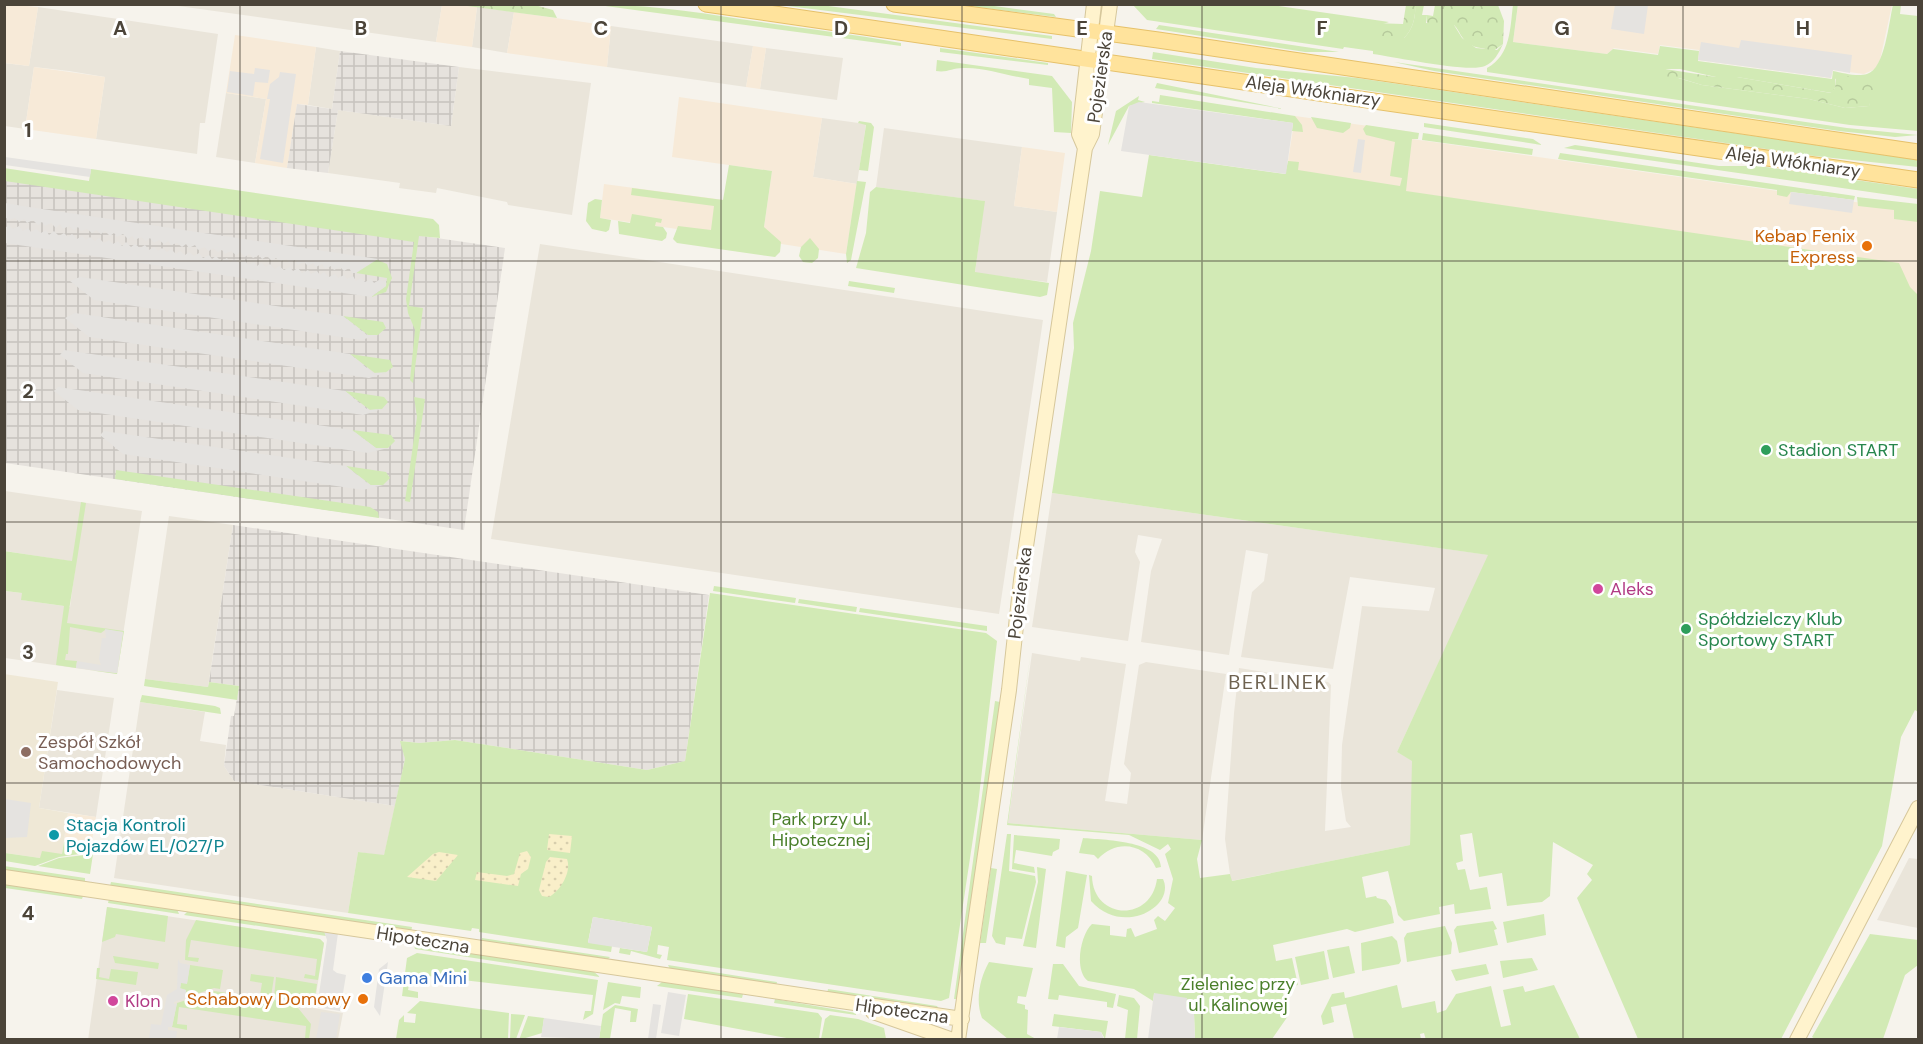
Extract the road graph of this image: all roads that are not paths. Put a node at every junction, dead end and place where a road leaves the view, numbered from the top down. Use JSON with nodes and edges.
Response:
{"nodes":[{"id":1,"x":706,"y":4,"type":"edge"},
{"id":2,"x":894,"y":4,"type":"edge"},
{"id":3,"x":1094,"y":4,"type":"edge"},
{"id":4,"x":1110,"y":4,"type":"edge"},
{"id":5,"x":1091,"y":31,"type":"junction"},
{"id":6,"x":1107,"y":33,"type":"junction"},
{"id":7,"x":1095,"y":60,"type":"junction"},
{"id":8,"x":1918,"y":152,"type":"edge"},
{"id":9,"x":1918,"y":180,"type":"edge"},
{"id":10,"x":1918,"y":808,"type":"edge"},
{"id":11,"x":4,"y":877,"type":"edge"},
{"id":12,"x":842,"y":1002,"type":"junction"},
{"id":13,"x":962,"y":1019,"type":"junction"},
{"id":14,"x":953,"y":1040,"type":"edge"},
{"id":15,"x":958,"y":1040,"type":"edge"},
{"id":16,"x":1797,"y":1040,"type":"edge"}],
"edges":[{"from":1,"to":7,"type":"main road","name":"Aleja Włókniarzy"},
{"from":2,"to":5,"type":"main road","name":"Aleja Włókniarzy"},
{"from":3,"to":5,"type":"street","name":"Pojezierska"},
{"from":4,"to":6,"type":"street","name":"Pojezierska"},
{"from":5,"to":6,"type":"main road","name":"Aleja Włókniarzy"},
{"from":5,"to":7,"type":"street","name":"Pojezierska"},
{"from":6,"to":7,"type":"street","name":"Pojezierska"},
{"from":6,"to":8,"type":"main road","name":"Aleja Włókniarzy"},
{"from":7,"to":9,"type":"main road","name":"Aleja Włókniarzy"},
{"from":7,"to":13,"type":"street","name":"Pojezierska"},
{"from":10,"to":16,"type":"street"},
{"from":11,"to":12,"type":"street","name":"Hipoteczna"},
{"from":12,"to":13,"type":"street","name":"Hipoteczna"},
{"from":12,"to":14,"type":"street","name":"Hipoteczna"},
{"from":13,"to":15,"type":"street","name":"Pojezierska"}]}
